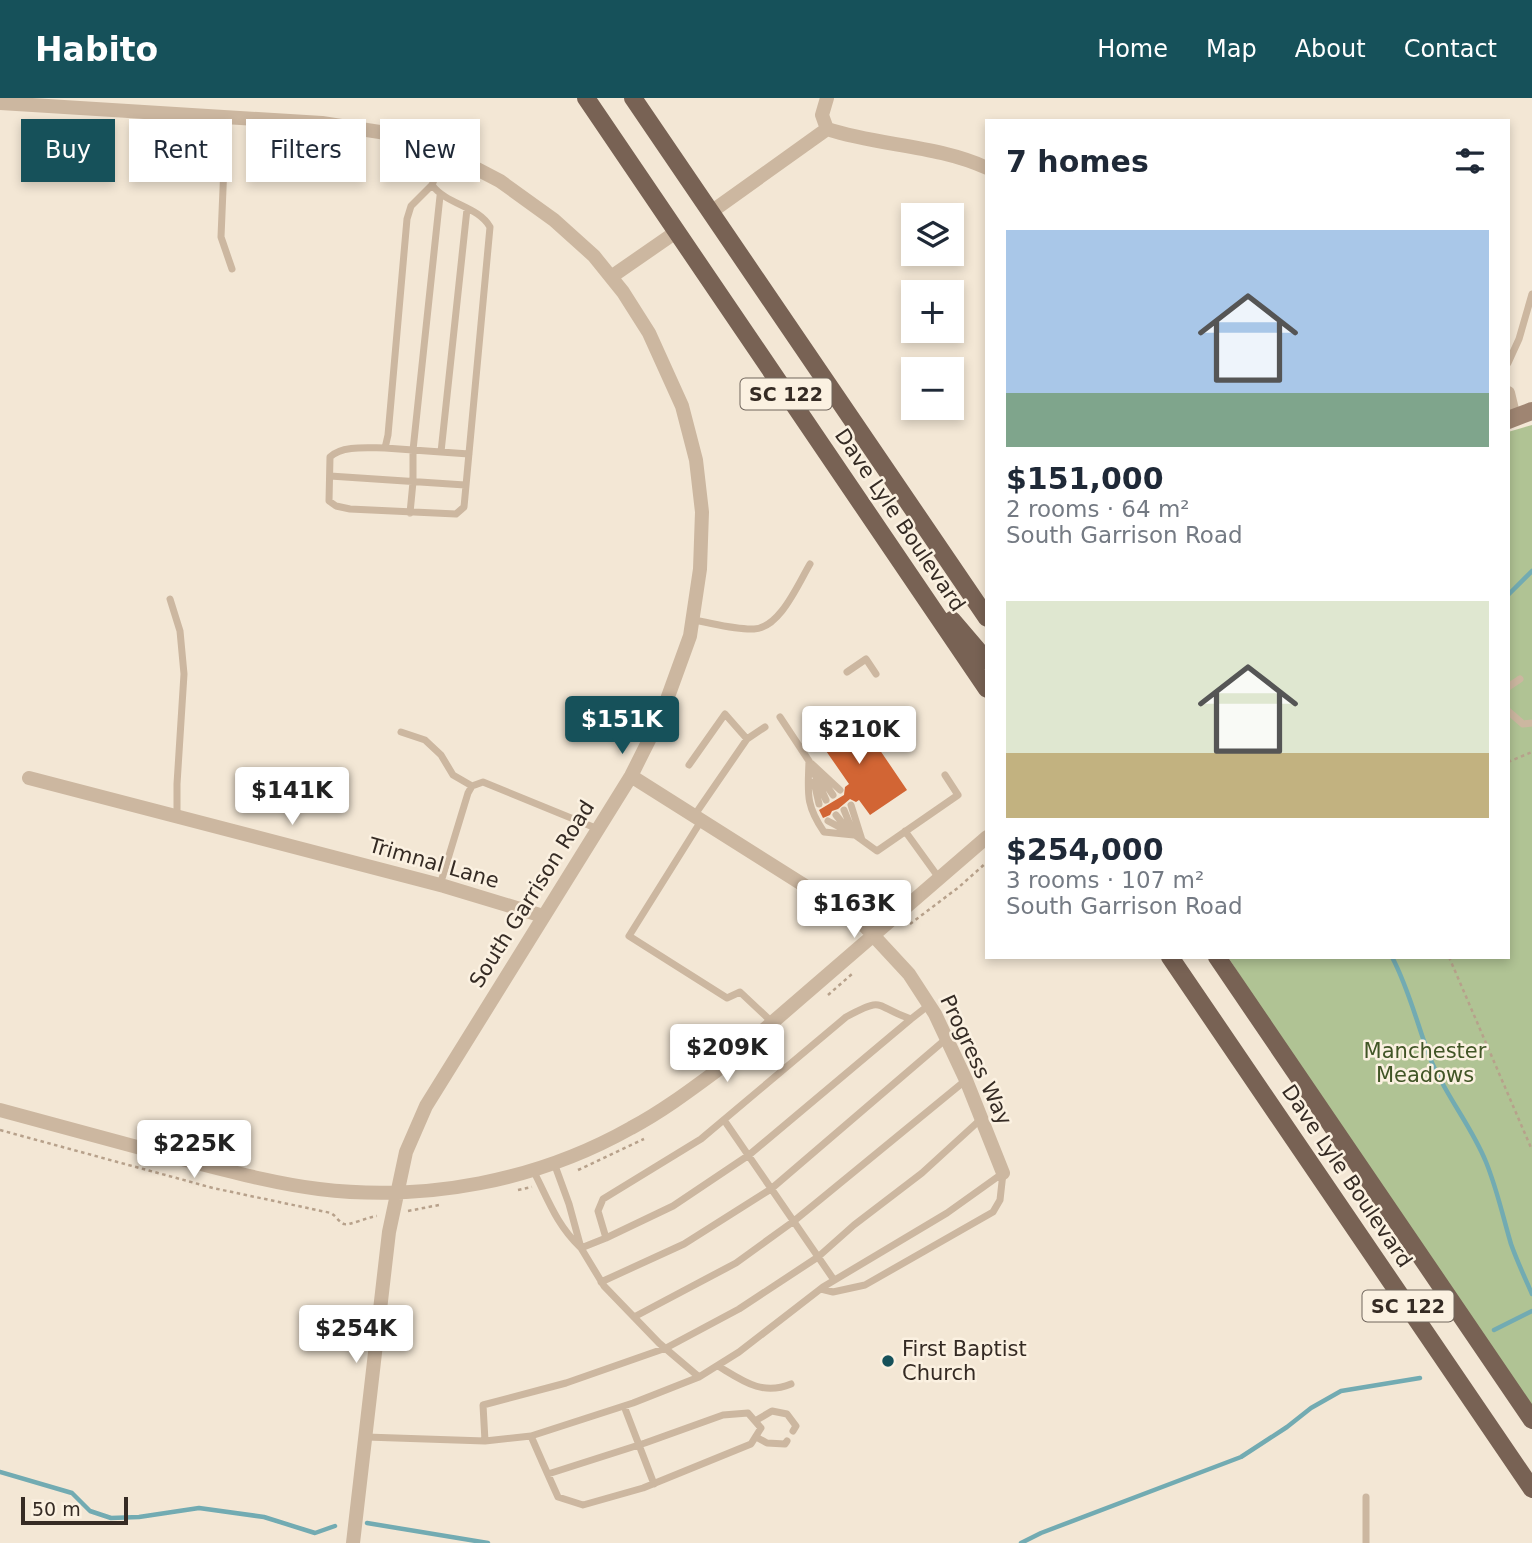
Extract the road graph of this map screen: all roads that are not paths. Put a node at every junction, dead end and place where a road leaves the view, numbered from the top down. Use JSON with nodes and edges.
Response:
{"nodes":[{"id":1,"x":586,"y":98,"type":"edge"},
{"id":2,"x":633,"y":98,"type":"edge"},
{"id":3,"x":827,"y":98,"type":"edge"},
{"id":4,"x":0,"y":103,"type":"edge"},
{"id":5,"x":226,"y":117,"type":"junction"},
{"id":6,"x":827,"y":129,"type":"junction"},
{"id":7,"x":380,"y":131,"type":"edge"},
{"id":8,"x":985,"y":167,"type":"edge"},
{"id":9,"x":480,"y":171,"type":"edge"},
{"id":10,"x":433,"y":182,"type":"edge"},
{"id":11,"x":432,"y":185,"type":"junction"},
{"id":12,"x":440,"y":196,"type":"junction"},
{"id":13,"x":467,"y":209,"type":"junction"},
{"id":14,"x":711,"y":212,"type":"junction"},
{"id":15,"x":676,"y":232,"type":"junction"},
{"id":16,"x":232,"y":269,"type":"dead end"},
{"id":17,"x":611,"y":277,"type":"junction"},
{"id":18,"x":1532,"y":294,"type":"edge"},
{"id":19,"x":1510,"y":359,"type":"edge"},
{"id":20,"x":1532,"y":411,"type":"edge"},
{"id":21,"x":1511,"y":419,"type":"edge"},
{"id":22,"x":385,"y":448,"type":"junction"},
{"id":23,"x":413,"y":450,"type":"junction"},
{"id":24,"x":441,"y":452,"type":"junction"},
{"id":25,"x":469,"y":454,"type":"junction"},
{"id":26,"x":330,"y":476,"type":"junction"},
{"id":27,"x":413,"y":482,"type":"junction"},
{"id":28,"x":466,"y":485,"type":"junction"},
{"id":29,"x":410,"y":513,"type":"junction"},
{"id":30,"x":887,"y":542,"type":"junction"},
{"id":31,"x":810,"y":564,"type":"dead end"},
{"id":32,"x":170,"y":599,"type":"dead end"},
{"id":33,"x":985,"y":615,"type":"edge"},
{"id":34,"x":692,"y":620,"type":"junction"},
{"id":35,"x":985,"y":659,"type":"edge"},
{"id":36,"x":847,"y":672,"type":"dead end"},
{"id":37,"x":876,"y":674,"type":"dead end"},
{"id":38,"x":1520,"y":678,"type":"dead end"},
{"id":39,"x":985,"y":686,"type":"edge"},
{"id":40,"x":1510,"y":686,"type":"edge"},
{"id":41,"x":1510,"y":713,"type":"edge"},
{"id":42,"x":780,"y":717,"type":"dead end"},
{"id":43,"x":1532,"y":723,"type":"edge"},
{"id":44,"x":765,"y":727,"type":"dead end"},
{"id":45,"x":401,"y":732,"type":"dead end"},
{"id":46,"x":747,"y":739,"type":"junction"},
{"id":47,"x":809,"y":761,"type":"junction"},
{"id":48,"x":689,"y":765,"type":"dead end"},
{"id":49,"x":944,"y":775,"type":"dead end"},
{"id":50,"x":631,"y":776,"type":"junction"},
{"id":51,"x":29,"y":778,"type":"dead end"},
{"id":52,"x":472,"y":786,"type":"junction"},
{"id":53,"x":851,"y":805,"type":"dead end"},
{"id":54,"x":844,"y":810,"type":"dead end"},
{"id":55,"x":836,"y":815,"type":"dead end"},
{"id":56,"x":177,"y":816,"type":"junction"},
{"id":57,"x":698,"y":818,"type":"junction"},
{"id":58,"x":828,"y":821,"type":"dead end"},
{"id":59,"x":598,"y":828,"type":"junction"},
{"id":60,"x":905,"y":831,"type":"junction"},
{"id":61,"x":859,"y":838,"type":"junction"},
{"id":62,"x":985,"y":839,"type":"edge"},
{"id":63,"x":939,"y":878,"type":"junction"},
{"id":64,"x":440,"y":885,"type":"junction"},
{"id":65,"x":543,"y":916,"type":"junction"},
{"id":66,"x":873,"y":935,"type":"junction"},
{"id":67,"x":1171,"y":959,"type":"edge"},
{"id":68,"x":1218,"y":959,"type":"edge"},
{"id":69,"x":929,"y":1005,"type":"junction"},
{"id":70,"x":911,"y":1019,"type":"junction"},
{"id":71,"x":772,"y":1022,"type":"junction"},
{"id":72,"x":947,"y":1038,"type":"junction"},
{"id":73,"x":966,"y":1080,"type":"junction"},
{"id":74,"x":0,"y":1110,"type":"edge"},
{"id":75,"x":981,"y":1118,"type":"junction"},
{"id":76,"x":724,"y":1120,"type":"junction"},
{"id":77,"x":748,"y":1155,"type":"junction"},
{"id":78,"x":554,"y":1163,"type":"junction"},
{"id":79,"x":533,"y":1170,"type":"junction"},
{"id":80,"x":1003,"y":1173,"type":"junction"},
{"id":81,"x":771,"y":1189,"type":"junction"},
{"id":82,"x":397,"y":1193,"type":"junction"},
{"id":83,"x":794,"y":1222,"type":"junction"},
{"id":84,"x":606,"y":1238,"type":"junction"},
{"id":85,"x":581,"y":1248,"type":"junction"},
{"id":86,"x":818,"y":1257,"type":"junction"},
{"id":87,"x":834,"y":1280,"type":"junction"},
{"id":88,"x":601,"y":1283,"type":"junction"},
{"id":89,"x":821,"y":1289,"type":"junction"},
{"id":90,"x":634,"y":1317,"type":"junction"},
{"id":91,"x":666,"y":1348,"type":"junction"},
{"id":92,"x":718,"y":1366,"type":"junction"},
{"id":93,"x":699,"y":1377,"type":"junction"},
{"id":94,"x":791,"y":1384,"type":"dead end"},
{"id":95,"x":624,"y":1406,"type":"junction"},
{"id":96,"x":755,"y":1420,"type":"junction"},
{"id":97,"x":1532,"y":1420,"type":"edge"},
{"id":98,"x":793,"y":1431,"type":"dead end"},
{"id":99,"x":531,"y":1436,"type":"junction"},
{"id":100,"x":366,"y":1437,"type":"junction"},
{"id":101,"x":755,"y":1437,"type":"junction"},
{"id":102,"x":485,"y":1441,"type":"junction"},
{"id":103,"x":787,"y":1441,"type":"dead end"},
{"id":104,"x":640,"y":1445,"type":"junction"},
{"id":105,"x":548,"y":1474,"type":"junction"},
{"id":106,"x":657,"y":1482,"type":"junction"},
{"id":107,"x":1532,"y":1489,"type":"edge"},
{"id":108,"x":1366,"y":1497,"type":"dead end"},
{"id":109,"x":354,"y":1543,"type":"edge"},
{"id":110,"x":1366,"y":1543,"type":"edge"}],
"edges":[{"from":1,"to":15,"type":"main road","name":"Dave Lyle Boulevard","number":"SC 122"},
{"from":2,"to":14,"type":"main road","name":"Dave Lyle Boulevard","number":"SC 122"},
{"from":3,"to":6,"type":"street"},
{"from":4,"to":5,"type":"street","name":"South Garrison Road"},
{"from":5,"to":7,"type":"street","name":"South Garrison Road"},
{"from":5,"to":16,"type":"lane"},
{"from":6,"to":8,"type":"street"},
{"from":6,"to":14,"type":"street"},
{"from":9,"to":17,"type":"street","name":"South Garrison Road"},
{"from":10,"to":11,"type":"lane"},
{"from":11,"to":12,"type":"lane"},
{"from":11,"to":22,"type":"lane"},
{"from":12,"to":13,"type":"lane"},
{"from":12,"to":23,"type":"lane"},
{"from":13,"to":24,"type":"lane"},
{"from":13,"to":25,"type":"lane"},
{"from":14,"to":33,"type":"main road","name":"Dave Lyle Boulevard","number":"SC 122"},
{"from":15,"to":17,"type":"street"},
{"from":15,"to":30,"type":"main road","name":"Dave Lyle Boulevard","number":"SC 122"},
{"from":17,"to":34,"type":"street","name":"South Garrison Road"},
{"from":18,"to":19,"type":"lane"},
{"from":20,"to":21,"type":"street"},
{"from":22,"to":23,"type":"lane"},
{"from":22,"to":26,"type":"lane"},
{"from":23,"to":24,"type":"lane"},
{"from":23,"to":27,"type":"lane"},
{"from":24,"to":25,"type":"lane"},
{"from":25,"to":28,"type":"lane"},
{"from":26,"to":27,"type":"lane"},
{"from":26,"to":29,"type":"lane"},
{"from":27,"to":28,"type":"lane"},
{"from":27,"to":29,"type":"lane"},
{"from":28,"to":29,"type":"lane"},
{"from":30,"to":35,"type":"main road"},
{"from":30,"to":39,"type":"main road","name":"Dave Lyle Boulevard","number":"SC 122"},
{"from":31,"to":34,"type":"lane"},
{"from":32,"to":56,"type":"lane"},
{"from":34,"to":50,"type":"street","name":"South Garrison Road"},
{"from":36,"to":37,"type":"lane"},
{"from":38,"to":40,"type":"lane"},
{"from":41,"to":43,"type":"lane"},
{"from":42,"to":47,"type":"lane"},
{"from":44,"to":46,"type":"lane"},
{"from":45,"to":52,"type":"lane"},
{"from":46,"to":48,"type":"lane"},
{"from":46,"to":57,"type":"lane"},
{"from":47,"to":47,"type":"lane"},
{"from":47,"to":61,"type":"lane"},
{"from":49,"to":60,"type":"lane"},
{"from":50,"to":57,"type":"street","name":"Progress Way"},
{"from":50,"to":59,"type":"street","name":"South Garrison Road"},
{"from":51,"to":56,"type":"street","name":"Trimnal Lane"},
{"from":52,"to":59,"type":"lane"},
{"from":52,"to":64,"type":"lane"},
{"from":53,"to":61,"type":"lane"},
{"from":54,"to":61,"type":"lane"},
{"from":55,"to":61,"type":"lane"},
{"from":56,"to":64,"type":"street","name":"Trimnal Lane"},
{"from":57,"to":66,"type":"street","name":"Progress Way"},
{"from":57,"to":71,"type":"lane"},
{"from":58,"to":61,"type":"lane"},
{"from":59,"to":65,"type":"street","name":"South Garrison Road"},
{"from":60,"to":61,"type":"lane"},
{"from":60,"to":63,"type":"lane"},
{"from":62,"to":63,"type":"street"},
{"from":63,"to":66,"type":"street"},
{"from":64,"to":65,"type":"street","name":"Trimnal Lane"},
{"from":65,"to":82,"type":"street","name":"South Garrison Road"},
{"from":66,"to":69,"type":"street","name":"Progress Way"},
{"from":66,"to":71,"type":"street"},
{"from":67,"to":107,"type":"main road","name":"Dave Lyle Boulevard","number":"SC 122"},
{"from":68,"to":97,"type":"main road","name":"Dave Lyle Boulevard","number":"SC 122"},
{"from":69,"to":70,"type":"lane"},
{"from":69,"to":72,"type":"street","name":"Progress Way"},
{"from":70,"to":76,"type":"lane"},
{"from":70,"to":77,"type":"lane"},
{"from":71,"to":78,"type":"street"},
{"from":72,"to":73,"type":"street","name":"Progress Way"},
{"from":72,"to":81,"type":"lane"},
{"from":73,"to":75,"type":"street","name":"Progress Way"},
{"from":73,"to":83,"type":"lane"},
{"from":74,"to":82,"type":"street"},
{"from":75,"to":80,"type":"street","name":"Progress Way"},
{"from":75,"to":86,"type":"lane"},
{"from":76,"to":77,"type":"lane"},
{"from":76,"to":84,"type":"lane"},
{"from":77,"to":81,"type":"lane"},
{"from":77,"to":84,"type":"lane"},
{"from":78,"to":79,"type":"street"},
{"from":78,"to":85,"type":"lane"},
{"from":79,"to":82,"type":"street"},
{"from":79,"to":85,"type":"lane"},
{"from":80,"to":87,"type":"lane"},
{"from":80,"to":89,"type":"lane"},
{"from":81,"to":83,"type":"lane"},
{"from":81,"to":88,"type":"lane"},
{"from":82,"to":100,"type":"street","name":"South Garrison Road"},
{"from":83,"to":86,"type":"lane"},
{"from":83,"to":90,"type":"lane"},
{"from":84,"to":85,"type":"lane"},
{"from":85,"to":88,"type":"lane"},
{"from":86,"to":87,"type":"lane"},
{"from":86,"to":91,"type":"lane"},
{"from":87,"to":89,"type":"lane"},
{"from":88,"to":90,"type":"lane"},
{"from":89,"to":92,"type":"lane"},
{"from":90,"to":91,"type":"lane"},
{"from":91,"to":93,"type":"lane"},
{"from":91,"to":102,"type":"lane"},
{"from":92,"to":93,"type":"lane"},
{"from":92,"to":94,"type":"lane"},
{"from":93,"to":95,"type":"lane"},
{"from":95,"to":99,"type":"lane"},
{"from":95,"to":104,"type":"lane"},
{"from":96,"to":98,"type":"lane"},
{"from":96,"to":101,"type":"lane"},
{"from":96,"to":104,"type":"lane"},
{"from":99,"to":102,"type":"lane"},
{"from":99,"to":105,"type":"lane"},
{"from":100,"to":102,"type":"lane"},
{"from":100,"to":109,"type":"street","name":"South Garrison Road"},
{"from":101,"to":103,"type":"lane"},
{"from":101,"to":106,"type":"lane"},
{"from":104,"to":105,"type":"lane"},
{"from":104,"to":106,"type":"lane"},
{"from":105,"to":106,"type":"lane"},
{"from":108,"to":110,"type":"lane"}]}
